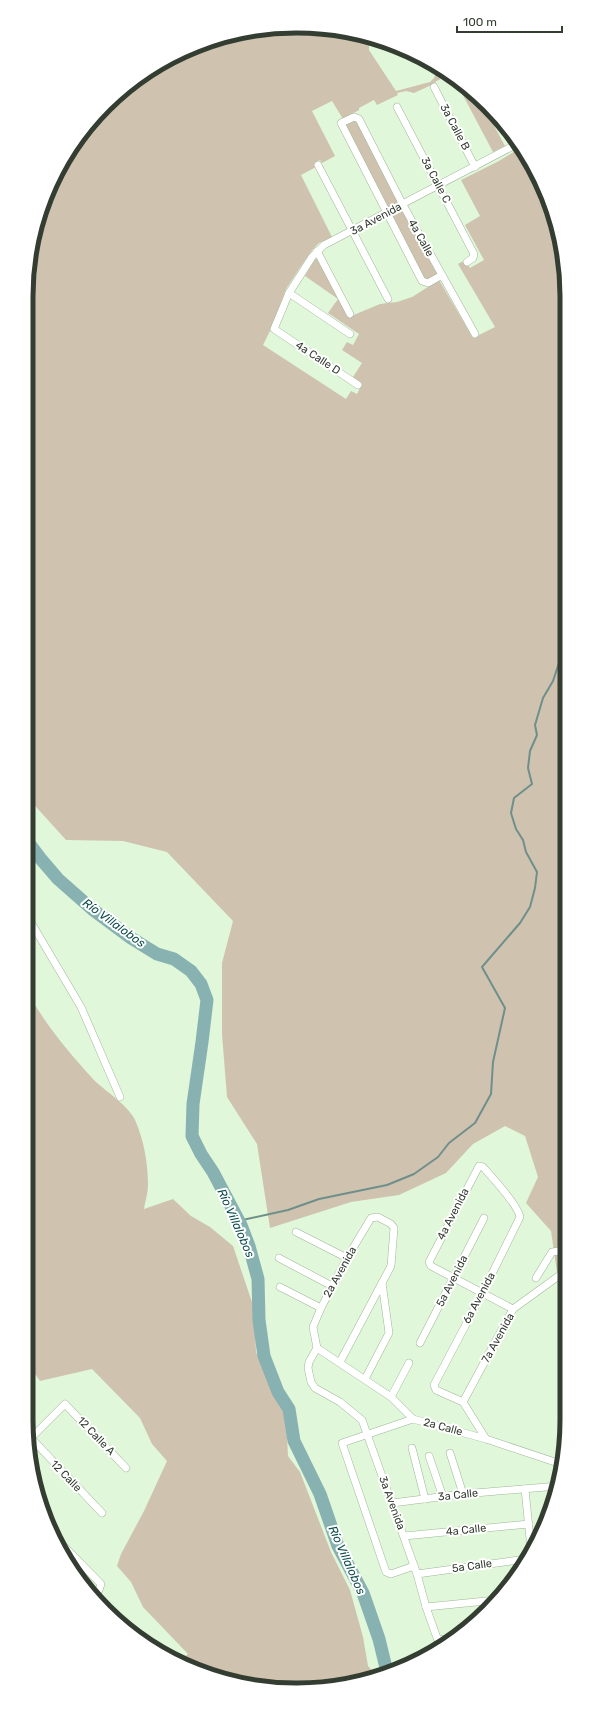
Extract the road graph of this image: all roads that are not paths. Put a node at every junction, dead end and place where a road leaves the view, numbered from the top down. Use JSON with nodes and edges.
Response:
{"nodes":[{"id":1,"x":434,"y":87,"type":"dead end"},
{"id":2,"x":397,"y":107,"type":"dead end"},
{"id":3,"x":513,"y":146,"type":"edge"},
{"id":4,"x":318,"y":164,"type":"dead end"},
{"id":5,"x":475,"y":166,"type":"junction"},
{"id":6,"x":439,"y":185,"type":"junction"},
{"id":7,"x":402,"y":205,"type":"junction"},
{"id":8,"x":387,"y":213,"type":"junction"},
{"id":9,"x":352,"y":231,"type":"junction"},
{"id":10,"x":317,"y":251,"type":"junction"},
{"id":11,"x":467,"y":262,"type":"dead end"},
{"id":12,"x":442,"y":275,"type":"junction"},
{"id":13,"x":289,"y":293,"type":"junction"},
{"id":14,"x":388,"y":299,"type":"dead end"},
{"id":15,"x":350,"y":314,"type":"dead end"},
{"id":16,"x":277,"y":332,"type":"joint"},
{"id":17,"x":350,"y":334,"type":"dead end"},
{"id":18,"x":475,"y":334,"type":"dead end"},
{"id":19,"x":358,"y":385,"type":"dead end"},
{"id":20,"x":33,"y":926,"type":"edge"},
{"id":21,"x":120,"y":1097,"type":"dead end"},
{"id":22,"x":518,"y":1212,"type":"joint"},
{"id":23,"x":484,"y":1218,"type":"dead end"},
{"id":24,"x":296,"y":1232,"type":"dead end"},
{"id":25,"x":560,"y":1251,"type":"edge"},
{"id":26,"x":279,"y":1258,"type":"dead end"},
{"id":27,"x":347,"y":1258,"type":"junction"},
{"id":28,"x":560,"y":1274,"type":"edge"},
{"id":29,"x":536,"y":1278,"type":"dead end"},
{"id":30,"x":454,"y":1279,"type":"junction"},
{"id":31,"x":382,"y":1283,"type":"junction"},
{"id":32,"x":332,"y":1286,"type":"junction"},
{"id":33,"x":280,"y":1287,"type":"dead end"},
{"id":34,"x":482,"y":1294,"type":"junction"},
{"id":35,"x":321,"y":1308,"type":"junction"},
{"id":36,"x":513,"y":1309,"type":"junction"},
{"id":37,"x":420,"y":1343,"type":"dead end"},
{"id":38,"x":317,"y":1348,"type":"junction"},
{"id":39,"x":340,"y":1362,"type":"junction"},
{"id":40,"x":409,"y":1363,"type":"dead end"},
{"id":41,"x":365,"y":1379,"type":"junction"},
{"id":42,"x":391,"y":1397,"type":"junction"},
{"id":43,"x":463,"y":1402,"type":"junction"},
{"id":44,"x":413,"y":1419,"type":"junction"},
{"id":45,"x":366,"y":1433,"type":"junction"},
{"id":46,"x":34,"y":1435,"type":"edge"},
{"id":47,"x":486,"y":1439,"type":"junction"},
{"id":48,"x":34,"y":1441,"type":"edge"},
{"id":49,"x":412,"y":1448,"type":"dead end"},
{"id":50,"x":450,"y":1454,"type":"dead end"},
{"id":51,"x":429,"y":1456,"type":"dead end"},
{"id":52,"x":556,"y":1462,"type":"edge"},
{"id":53,"x":126,"y":1468,"type":"dead end"},
{"id":54,"x":551,"y":1487,"type":"edge"},
{"id":55,"x":525,"y":1489,"type":"junction"},
{"id":56,"x":463,"y":1494,"type":"junction"},
{"id":57,"x":443,"y":1497,"type":"junction"},
{"id":58,"x":425,"y":1499,"type":"junction"},
{"id":59,"x":392,"y":1503,"type":"junction"},
{"id":60,"x":102,"y":1513,"type":"dead end"},
{"id":61,"x":529,"y":1524,"type":"junction"},
{"id":62,"x":404,"y":1536,"type":"junction"},
{"id":63,"x":530,"y":1541,"type":"edge"},
{"id":64,"x":66,"y":1548,"type":"edge"},
{"id":65,"x":520,"y":1560,"type":"edge"},
{"id":66,"x":414,"y":1566,"type":"junction"},
{"id":67,"x":417,"y":1574,"type":"junction"},
{"id":68,"x":97,"y":1592,"type":"edge"},
{"id":69,"x":488,"y":1601,"type":"edge"},
{"id":70,"x":426,"y":1607,"type":"junction"},
{"id":71,"x":443,"y":1639,"type":"edge"}],
"edges":[{"from":1,"to":5,"type":"street","name":"3a Calle B"},
{"from":2,"to":6,"type":"street","name":"3a Calle C"},
{"from":3,"to":5,"type":"street","name":"3a Avenida"},
{"from":4,"to":9,"type":"street"},
{"from":5,"to":6,"type":"street","name":"3a Avenida"},
{"from":6,"to":7,"type":"street","name":"3a Avenida"},
{"from":6,"to":11,"type":"street","name":"3a Calle C"},
{"from":7,"to":8,"type":"street","name":"3a Avenida"},
{"from":7,"to":8,"type":"street","name":"4a Calle"},
{"from":7,"to":12,"type":"street","name":"4a Calle"},
{"from":8,"to":9,"type":"street","name":"3a Avenida"},
{"from":8,"to":12,"type":"street","name":"4a Calle"},
{"from":9,"to":10,"type":"street","name":"3a Avenida"},
{"from":9,"to":14,"type":"street"},
{"from":10,"to":13,"type":"street","name":"3a Avenida"},
{"from":10,"to":15,"type":"street"},
{"from":12,"to":18,"type":"street","name":"4a Calle"},
{"from":13,"to":16,"type":"street","name":"3a Avenida"},
{"from":13,"to":17,"type":"street"},
{"from":16,"to":19,"type":"street","name":"4a Calle D"},
{"from":20,"to":21,"type":"street"},
{"from":22,"to":30,"type":"street","name":"4a Avenida"},
{"from":22,"to":34,"type":"street","name":"6a Avenida"},
{"from":23,"to":30,"type":"street","name":"5a Avenida"},
{"from":24,"to":27,"type":"street"},
{"from":25,"to":29,"type":"street"},
{"from":26,"to":32,"type":"street"},
{"from":27,"to":31,"type":"street","name":"2a Avenida"},
{"from":27,"to":32,"type":"street","name":"2a Avenida"},
{"from":28,"to":36,"type":"street","name":"7a Avenida"},
{"from":30,"to":34,"type":"street"},
{"from":30,"to":37,"type":"street","name":"5a Avenida"},
{"from":31,"to":39,"type":"street"},
{"from":31,"to":41,"type":"street"},
{"from":32,"to":35,"type":"street","name":"2a Avenida"},
{"from":33,"to":35,"type":"street"},
{"from":34,"to":36,"type":"street"},
{"from":34,"to":43,"type":"street","name":"6a Avenida"},
{"from":35,"to":38,"type":"street","name":"2a Avenida"},
{"from":36,"to":43,"type":"street","name":"7a Avenida"},
{"from":38,"to":39,"type":"street","name":"2a Calle"},
{"from":38,"to":45,"type":"street","name":"3a Avenida"},
{"from":39,"to":41,"type":"street","name":"2a Calle"},
{"from":40,"to":42,"type":"street"},
{"from":41,"to":42,"type":"street","name":"2a Calle"},
{"from":42,"to":44,"type":"street","name":"2a Calle"},
{"from":43,"to":47,"type":"street"},
{"from":44,"to":45,"type":"street"},
{"from":44,"to":47,"type":"street","name":"2a Calle"},
{"from":45,"to":59,"type":"street","name":"3a Avenida"},
{"from":45,"to":66,"type":"street"},
{"from":46,"to":53,"type":"street","name":"12 Calle A"},
{"from":47,"to":52,"type":"street","name":"2a Calle"},
{"from":48,"to":60,"type":"street","name":"12 Calle"},
{"from":49,"to":58,"type":"street"},
{"from":50,"to":56,"type":"street"},
{"from":51,"to":57,"type":"street"},
{"from":54,"to":55,"type":"street","name":"3a Calle"},
{"from":55,"to":56,"type":"street","name":"3a Calle"},
{"from":55,"to":61,"type":"street"},
{"from":56,"to":57,"type":"street","name":"3a Calle"},
{"from":57,"to":58,"type":"street","name":"3a Calle"},
{"from":58,"to":59,"type":"street","name":"3a Calle"},
{"from":59,"to":62,"type":"street","name":"3a Avenida"},
{"from":61,"to":62,"type":"street","name":"4a Calle"},
{"from":61,"to":63,"type":"street"},
{"from":62,"to":66,"type":"street","name":"3a Avenida"},
{"from":64,"to":68,"type":"street"},
{"from":65,"to":67,"type":"street","name":"5a Calle"},
{"from":66,"to":67,"type":"street","name":"3a Avenida"},
{"from":67,"to":70,"type":"street","name":"3a Avenida"},
{"from":69,"to":70,"type":"street"},
{"from":70,"to":71,"type":"street","name":"3a Avenida"}]}
